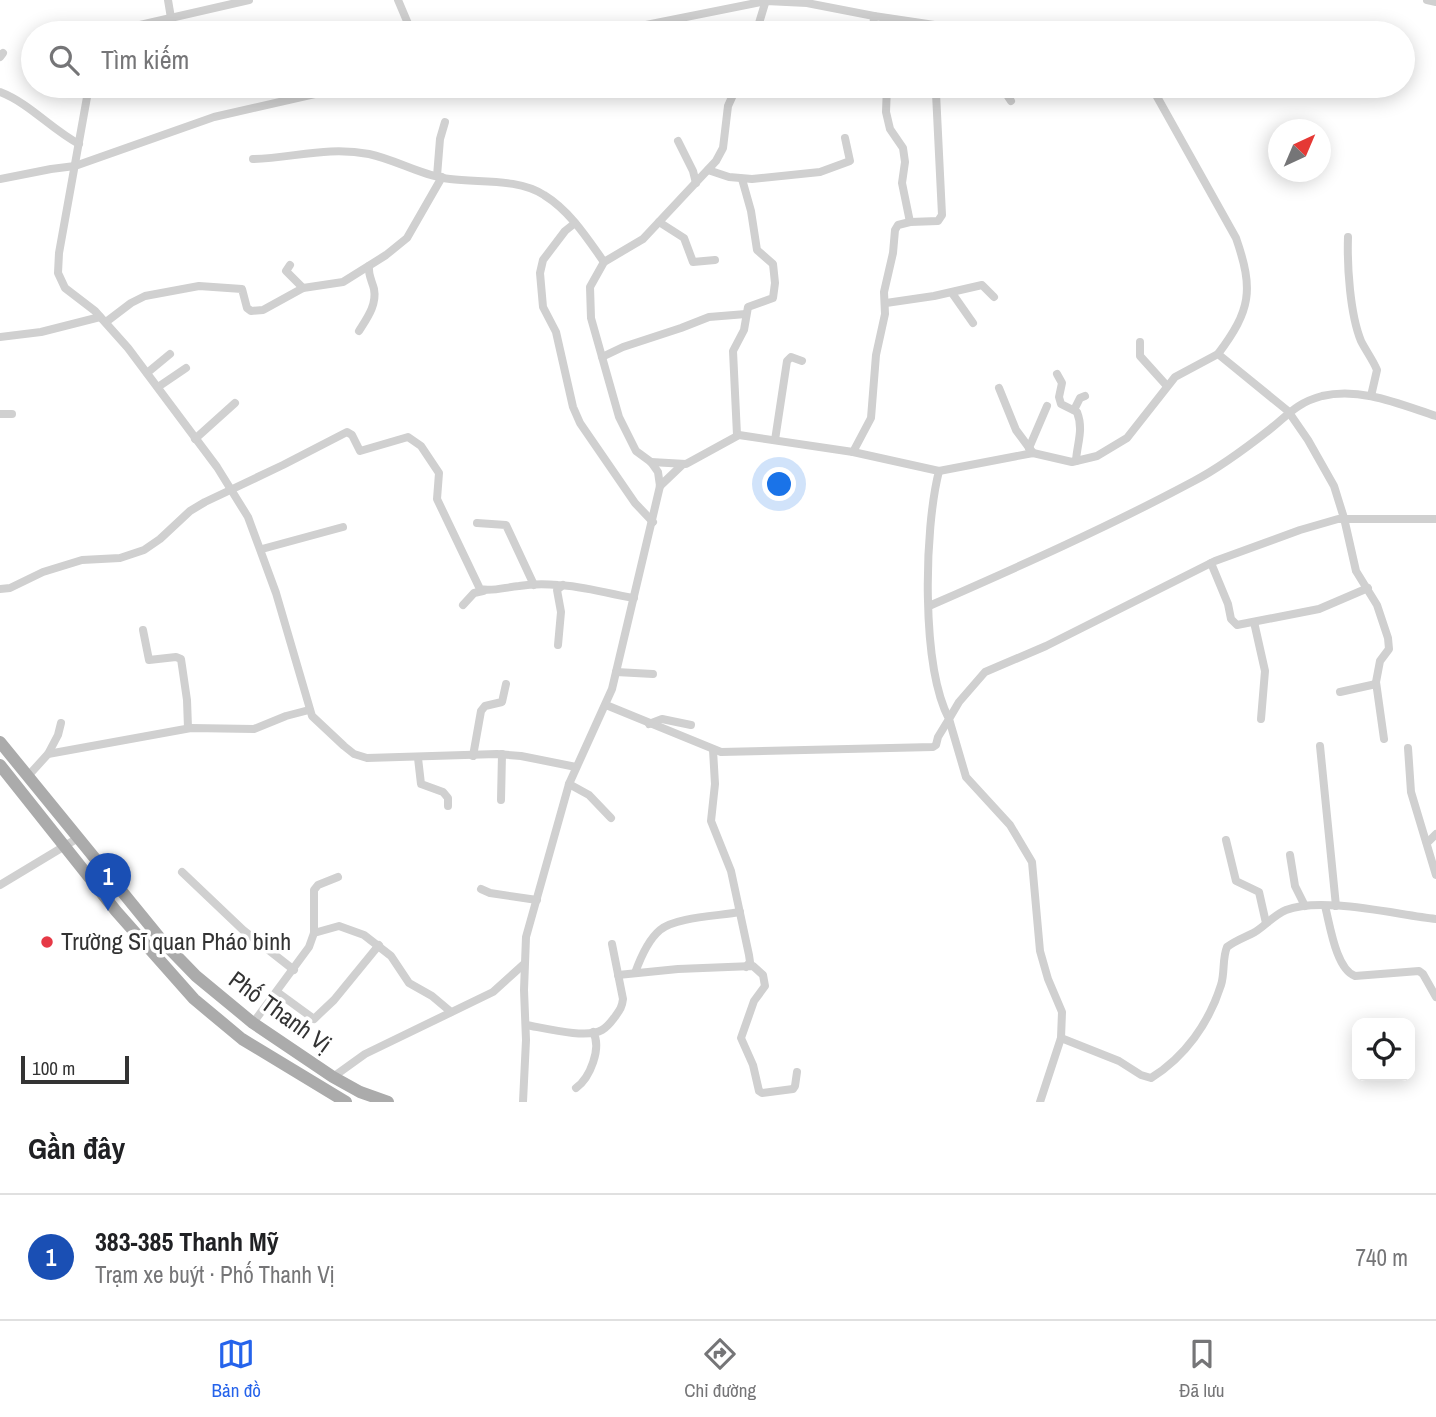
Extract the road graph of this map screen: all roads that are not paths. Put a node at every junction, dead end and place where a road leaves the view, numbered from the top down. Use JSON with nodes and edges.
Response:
{"nodes":[{"id":1,"x":168,"y":0,"type":"edge"},
{"id":2,"x":249,"y":0,"type":"edge"},
{"id":3,"x":398,"y":0,"type":"edge"},
{"id":4,"x":766,"y":0,"type":"edge"},
{"id":5,"x":1427,"y":0,"type":"edge"},
{"id":6,"x":1436,"y":2,"type":"edge"},
{"id":7,"x":874,"y":16,"type":"junction"},
{"id":8,"x":171,"y":18,"type":"junction"},
{"id":9,"x":158,"y":21,"type":"edge"},
{"id":10,"x":407,"y":21,"type":"edge"},
{"id":11,"x":664,"y":21,"type":"edge"},
{"id":12,"x":760,"y":21,"type":"edge"},
{"id":13,"x":874,"y":21,"type":"edge"},
{"id":14,"x":898,"y":21,"type":"edge"},
{"id":15,"x":0,"y":92,"type":"edge"},
{"id":16,"x":87,"y":98,"type":"edge"},
{"id":17,"x":297,"y":98,"type":"edge"},
{"id":18,"x":733,"y":98,"type":"edge"},
{"id":19,"x":887,"y":98,"type":"edge"},
{"id":20,"x":936,"y":98,"type":"edge"},
{"id":21,"x":1009,"y":98,"type":"edge"},
{"id":22,"x":1157,"y":98,"type":"edge"},
{"id":23,"x":1011,"y":101,"type":"dead end"},
{"id":24,"x":445,"y":122,"type":"dead end"},
{"id":25,"x":845,"y":138,"type":"dead end"},
{"id":26,"x":678,"y":141,"type":"dead end"},
{"id":27,"x":79,"y":144,"type":"junction"},
{"id":28,"x":253,"y":159,"type":"dead end"},
{"id":29,"x":75,"y":166,"type":"junction"},
{"id":30,"x":708,"y":170,"type":"junction"},
{"id":31,"x":440,"y":177,"type":"junction"},
{"id":32,"x":0,"y":179,"type":"edge"},
{"id":33,"x":742,"y":179,"type":"junction"},
{"id":34,"x":696,"y":183,"type":"junction"},
{"id":35,"x":659,"y":222,"type":"junction"},
{"id":36,"x":910,"y":222,"type":"junction"},
{"id":37,"x":575,"y":223,"type":"junction"},
{"id":38,"x":1348,"y":237,"type":"dead end"},
{"id":39,"x":715,"y":260,"type":"dead end"},
{"id":40,"x":604,"y":262,"type":"junction"},
{"id":41,"x":289,"y":265,"type":"dead end"},
{"id":42,"x":369,"y":266,"type":"junction"},
{"id":43,"x":303,"y":288,"type":"junction"},
{"id":44,"x":952,"y":293,"type":"junction"},
{"id":45,"x":994,"y":297,"type":"dead end"},
{"id":46,"x":886,"y":303,"type":"junction"},
{"id":47,"x":746,"y":314,"type":"junction"},
{"id":48,"x":103,"y":319,"type":"junction"},
{"id":49,"x":973,"y":323,"type":"dead end"},
{"id":50,"x":359,"y":331,"type":"dead end"},
{"id":51,"x":0,"y":337,"type":"edge"},
{"id":52,"x":1140,"y":342,"type":"dead end"},
{"id":53,"x":170,"y":354,"type":"dead end"},
{"id":54,"x":1218,"y":354,"type":"junction"},
{"id":55,"x":602,"y":357,"type":"junction"},
{"id":56,"x":802,"y":361,"type":"dead end"},
{"id":57,"x":186,"y":368,"type":"dead end"},
{"id":58,"x":147,"y":373,"type":"junction"},
{"id":59,"x":1057,"y":374,"type":"dead end"},
{"id":60,"x":1167,"y":386,"type":"junction"},
{"id":61,"x":158,"y":387,"type":"junction"},
{"id":62,"x":999,"y":388,"type":"dead end"},
{"id":63,"x":1373,"y":391,"type":"junction"},
{"id":64,"x":1085,"y":396,"type":"dead end"},
{"id":65,"x":235,"y":403,"type":"dead end"},
{"id":66,"x":1047,"y":406,"type":"dead end"},
{"id":67,"x":1074,"y":410,"type":"junction"},
{"id":68,"x":1288,"y":411,"type":"junction"},
{"id":69,"x":0,"y":414,"type":"edge"},
{"id":70,"x":12,"y":414,"type":"dead end"},
{"id":71,"x":1436,"y":416,"type":"edge"},
{"id":72,"x":737,"y":435,"type":"junction"},
{"id":73,"x":195,"y":439,"type":"junction"},
{"id":74,"x":775,"y":440,"type":"junction"},
{"id":75,"x":1031,"y":451,"type":"junction"},
{"id":76,"x":853,"y":452,"type":"junction"},
{"id":77,"x":1076,"y":461,"type":"junction"},
{"id":78,"x":651,"y":463,"type":"junction"},
{"id":79,"x":681,"y":465,"type":"junction"},
{"id":80,"x":939,"y":471,"type":"junction"},
{"id":81,"x":660,"y":486,"type":"junction"},
{"id":82,"x":231,"y":488,"type":"junction"},
{"id":83,"x":1344,"y":518,"type":"junction"},
{"id":84,"x":1436,"y":519,"type":"edge"},
{"id":85,"x":653,"y":522,"type":"junction"},
{"id":86,"x":477,"y":523,"type":"dead end"},
{"id":87,"x":342,"y":527,"type":"dead end"},
{"id":88,"x":262,"y":549,"type":"junction"},
{"id":89,"x":1211,"y":563,"type":"junction"},
{"id":90,"x":534,"y":585,"type":"junction"},
{"id":91,"x":563,"y":585,"type":"junction"},
{"id":92,"x":1367,"y":587,"type":"junction"},
{"id":93,"x":0,"y":589,"type":"edge"},
{"id":94,"x":483,"y":591,"type":"junction"},
{"id":95,"x":634,"y":598,"type":"junction"},
{"id":96,"x":463,"y":605,"type":"dead end"},
{"id":97,"x":929,"y":606,"type":"junction"},
{"id":98,"x":1254,"y":622,"type":"junction"},
{"id":99,"x":144,"y":630,"type":"dead end"},
{"id":100,"x":558,"y":645,"type":"dead end"},
{"id":101,"x":616,"y":672,"type":"junction"},
{"id":102,"x":653,"y":674,"type":"dead end"},
{"id":103,"x":506,"y":684,"type":"dead end"},
{"id":104,"x":1376,"y":684,"type":"junction"},
{"id":105,"x":1340,"y":692,"type":"dead end"},
{"id":106,"x":606,"y":705,"type":"junction"},
{"id":107,"x":309,"y":710,"type":"junction"},
{"id":108,"x":950,"y":719,"type":"junction"},
{"id":109,"x":1261,"y":719,"type":"dead end"},
{"id":110,"x":61,"y":723,"type":"dead end"},
{"id":111,"x":649,"y":724,"type":"junction"},
{"id":112,"x":691,"y":725,"type":"dead end"},
{"id":113,"x":188,"y":728,"type":"junction"},
{"id":114,"x":1384,"y":739,"type":"dead end"},
{"id":115,"x":0,"y":743,"type":"edge"},
{"id":116,"x":1320,"y":746,"type":"dead end"},
{"id":117,"x":1408,"y":748,"type":"dead end"},
{"id":118,"x":713,"y":750,"type":"junction"},
{"id":119,"x":48,"y":754,"type":"junction"},
{"id":120,"x":502,"y":754,"type":"junction"},
{"id":121,"x":473,"y":756,"type":"junction"},
{"id":122,"x":418,"y":758,"type":"junction"},
{"id":123,"x":0,"y":765,"type":"edge"},
{"id":124,"x":576,"y":767,"type":"junction"},
{"id":125,"x":28,"y":776,"type":"junction"},
{"id":126,"x":569,"y":784,"type":"junction"},
{"id":127,"x":501,"y":800,"type":"dead end"},
{"id":128,"x":448,"y":806,"type":"dead end"},
{"id":129,"x":611,"y":818,"type":"dead end"},
{"id":130,"x":1436,"y":834,"type":"edge"},
{"id":131,"x":78,"y":838,"type":"junction"},
{"id":132,"x":1226,"y":840,"type":"dead end"},
{"id":133,"x":1427,"y":843,"type":"junction"},
{"id":134,"x":65,"y":846,"type":"junction"},
{"id":135,"x":1290,"y":855,"type":"dead end"},
{"id":136,"x":182,"y":872,"type":"dead end"},
{"id":137,"x":1436,"y":875,"type":"edge"},
{"id":138,"x":338,"y":877,"type":"dead end"},
{"id":139,"x":0,"y":885,"type":"edge"},
{"id":140,"x":481,"y":889,"type":"dead end"},
{"id":141,"x":537,"y":900,"type":"junction"},
{"id":142,"x":1304,"y":906,"type":"junction"},
{"id":143,"x":1325,"y":906,"type":"junction"},
{"id":144,"x":1336,"y":906,"type":"junction"},
{"id":145,"x":740,"y":912,"type":"junction"},
{"id":146,"x":1436,"y":919,"type":"edge"},
{"id":147,"x":1266,"y":923,"type":"junction"},
{"id":148,"x":314,"y":933,"type":"junction"},
{"id":149,"x":612,"y":944,"type":"dead end"},
{"id":150,"x":379,"y":945,"type":"junction"},
{"id":151,"x":524,"y":964,"type":"junction"},
{"id":152,"x":746,"y":967,"type":"junction"},
{"id":153,"x":295,"y":970,"type":"junction"},
{"id":154,"x":635,"y":973,"type":"junction"},
{"id":155,"x":618,"y":975,"type":"junction"},
{"id":156,"x":277,"y":992,"type":"junction"},
{"id":157,"x":1436,"y":997,"type":"edge"},
{"id":158,"x":451,"y":1012,"type":"junction"},
{"id":159,"x":253,"y":1023,"type":"junction"},
{"id":160,"x":526,"y":1025,"type":"junction"},
{"id":161,"x":593,"y":1032,"type":"junction"},
{"id":162,"x":1061,"y":1038,"type":"junction"},
{"id":163,"x":797,"y":1072,"type":"dead end"},
{"id":164,"x":333,"y":1077,"type":"junction"},
{"id":165,"x":576,"y":1088,"type":"dead end"},
{"id":166,"x":759,"y":1091,"type":"junction"},
{"id":167,"x":346,"y":1102,"type":"edge"},
{"id":168,"x":388,"y":1102,"type":"edge"},
{"id":169,"x":523,"y":1102,"type":"edge"},
{"id":170,"x":760,"y":1102,"type":"edge"},
{"id":171,"x":1040,"y":1102,"type":"edge"}],
"edges":[{"from":1,"to":8,"type":"street"},
{"from":2,"to":8,"type":"street"},
{"from":3,"to":10,"type":"street"},
{"from":4,"to":7,"type":"street"},
{"from":4,"to":11,"type":"street"},
{"from":4,"to":12,"type":"street"},
{"from":5,"to":6,"type":"street"},
{"from":7,"to":13,"type":"street"},
{"from":7,"to":14,"type":"street"},
{"from":8,"to":9,"type":"street"},
{"from":15,"to":27,"type":"street"},
{"from":16,"to":27,"type":"street"},
{"from":17,"to":29,"type":"street"},
{"from":18,"to":30,"type":"street"},
{"from":19,"to":36,"type":"street"},
{"from":20,"to":36,"type":"street"},
{"from":21,"to":23,"type":"street"},
{"from":22,"to":54,"type":"street"},
{"from":24,"to":31,"type":"street"},
{"from":25,"to":33,"type":"street"},
{"from":26,"to":34,"type":"street"},
{"from":27,"to":29,"type":"street"},
{"from":28,"to":31,"type":"street"},
{"from":29,"to":32,"type":"street"},
{"from":29,"to":48,"type":"street"},
{"from":30,"to":33,"type":"street"},
{"from":30,"to":34,"type":"street"},
{"from":31,"to":37,"type":"street"},
{"from":31,"to":42,"type":"street"},
{"from":33,"to":47,"type":"street"},
{"from":34,"to":35,"type":"street"},
{"from":35,"to":39,"type":"street"},
{"from":35,"to":40,"type":"street"},
{"from":36,"to":46,"type":"street"},
{"from":37,"to":40,"type":"street"},
{"from":37,"to":85,"type":"street"},
{"from":38,"to":63,"type":"street"},
{"from":40,"to":55,"type":"street"},
{"from":41,"to":43,"type":"street"},
{"from":42,"to":43,"type":"street"},
{"from":42,"to":50,"type":"street"},
{"from":43,"to":48,"type":"street"},
{"from":44,"to":45,"type":"street"},
{"from":44,"to":46,"type":"street"},
{"from":44,"to":49,"type":"street"},
{"from":46,"to":76,"type":"street"},
{"from":47,"to":55,"type":"street"},
{"from":47,"to":72,"type":"street"},
{"from":48,"to":51,"type":"street"},
{"from":48,"to":58,"type":"street"},
{"from":52,"to":60,"type":"street"},
{"from":53,"to":58,"type":"street"},
{"from":54,"to":60,"type":"street"},
{"from":54,"to":68,"type":"street"},
{"from":55,"to":78,"type":"street"},
{"from":56,"to":74,"type":"street"},
{"from":57,"to":61,"type":"street"},
{"from":58,"to":61,"type":"street"},
{"from":59,"to":67,"type":"street"},
{"from":60,"to":77,"type":"street"},
{"from":61,"to":73,"type":"street"},
{"from":62,"to":75,"type":"street"},
{"from":63,"to":68,"type":"street"},
{"from":63,"to":71,"type":"street"},
{"from":64,"to":67,"type":"street"},
{"from":65,"to":73,"type":"street"},
{"from":66,"to":75,"type":"street"},
{"from":67,"to":77,"type":"street"},
{"from":68,"to":83,"type":"street"},
{"from":68,"to":97,"type":"street"},
{"from":69,"to":70,"type":"street"},
{"from":72,"to":74,"type":"street"},
{"from":72,"to":79,"type":"street"},
{"from":73,"to":82,"type":"street"},
{"from":74,"to":76,"type":"street"},
{"from":75,"to":77,"type":"street"},
{"from":75,"to":80,"type":"street"},
{"from":76,"to":80,"type":"street"},
{"from":78,"to":79,"type":"street"},
{"from":78,"to":81,"type":"street"},
{"from":79,"to":81,"type":"street"},
{"from":80,"to":97,"type":"street"},
{"from":81,"to":85,"type":"street"},
{"from":82,"to":88,"type":"street"},
{"from":82,"to":93,"type":"street"},
{"from":82,"to":94,"type":"street"},
{"from":83,"to":84,"type":"street"},
{"from":83,"to":89,"type":"street"},
{"from":83,"to":92,"type":"street"},
{"from":85,"to":95,"type":"street"},
{"from":86,"to":90,"type":"street"},
{"from":87,"to":88,"type":"street"},
{"from":88,"to":107,"type":"street"},
{"from":89,"to":98,"type":"street"},
{"from":89,"to":108,"type":"street"},
{"from":90,"to":91,"type":"street"},
{"from":90,"to":94,"type":"street"},
{"from":91,"to":95,"type":"street"},
{"from":91,"to":100,"type":"street"},
{"from":92,"to":98,"type":"street"},
{"from":92,"to":104,"type":"street"},
{"from":94,"to":96,"type":"street"},
{"from":95,"to":101,"type":"street"},
{"from":97,"to":108,"type":"street"},
{"from":98,"to":109,"type":"street"},
{"from":99,"to":113,"type":"street"},
{"from":101,"to":102,"type":"street"},
{"from":101,"to":106,"type":"street"},
{"from":103,"to":121,"type":"street"},
{"from":104,"to":105,"type":"street"},
{"from":104,"to":114,"type":"street"},
{"from":106,"to":111,"type":"street"},
{"from":106,"to":124,"type":"street"},
{"from":107,"to":113,"type":"street"},
{"from":107,"to":122,"type":"street"},
{"from":108,"to":118,"type":"street"},
{"from":108,"to":162,"type":"street"},
{"from":110,"to":119,"type":"street"},
{"from":111,"to":112,"type":"street"},
{"from":111,"to":118,"type":"street"},
{"from":113,"to":119,"type":"street"},
{"from":115,"to":125,"type":"main road","name":"Phố Thanh Vị"},
{"from":116,"to":144,"type":"street"},
{"from":117,"to":133,"type":"street"},
{"from":118,"to":145,"type":"street"},
{"from":119,"to":125,"type":"street"},
{"from":120,"to":121,"type":"street"},
{"from":120,"to":124,"type":"street"},
{"from":120,"to":127,"type":"street"},
{"from":121,"to":122,"type":"street"},
{"from":122,"to":128,"type":"street"},
{"from":123,"to":134,"type":"main road","name":"Phố Thanh Vị"},
{"from":124,"to":126,"type":"street"},
{"from":125,"to":131,"type":"main road","name":"Phố Thanh Vị"},
{"from":126,"to":129,"type":"street"},
{"from":126,"to":141,"type":"street"},
{"from":130,"to":133,"type":"street"},
{"from":131,"to":134,"type":"street"},
{"from":131,"to":159,"type":"main road","name":"Phố Thanh Vị"},
{"from":132,"to":147,"type":"street"},
{"from":133,"to":137,"type":"street"},
{"from":134,"to":139,"type":"street"},
{"from":134,"to":167,"type":"main road","name":"Phố Thanh Vị"},
{"from":135,"to":142,"type":"street"},
{"from":136,"to":153,"type":"street"},
{"from":138,"to":148,"type":"street"},
{"from":140,"to":141,"type":"street"},
{"from":141,"to":151,"type":"street"},
{"from":142,"to":143,"type":"street"},
{"from":142,"to":147,"type":"street"},
{"from":143,"to":144,"type":"street"},
{"from":143,"to":157,"type":"street"},
{"from":144,"to":146,"type":"street"},
{"from":145,"to":152,"type":"street"},
{"from":145,"to":154,"type":"street"},
{"from":147,"to":162,"type":"street"},
{"from":148,"to":150,"type":"street"},
{"from":148,"to":153,"type":"street"},
{"from":149,"to":155,"type":"street"},
{"from":150,"to":156,"type":"street"},
{"from":150,"to":158,"type":"street"},
{"from":151,"to":158,"type":"street"},
{"from":151,"to":160,"type":"street"},
{"from":152,"to":154,"type":"street"},
{"from":152,"to":166,"type":"street"},
{"from":153,"to":156,"type":"street"},
{"from":154,"to":155,"type":"street"},
{"from":155,"to":161,"type":"street"},
{"from":156,"to":159,"type":"street"},
{"from":158,"to":164,"type":"street"},
{"from":159,"to":164,"type":"main road","name":"Phố Thanh Vị"},
{"from":160,"to":161,"type":"street"},
{"from":160,"to":169,"type":"street"},
{"from":161,"to":165,"type":"street"},
{"from":162,"to":171,"type":"street"},
{"from":163,"to":166,"type":"street"},
{"from":164,"to":168,"type":"main road","name":"Phố Thanh Vị"},
{"from":166,"to":170,"type":"street"}]}
